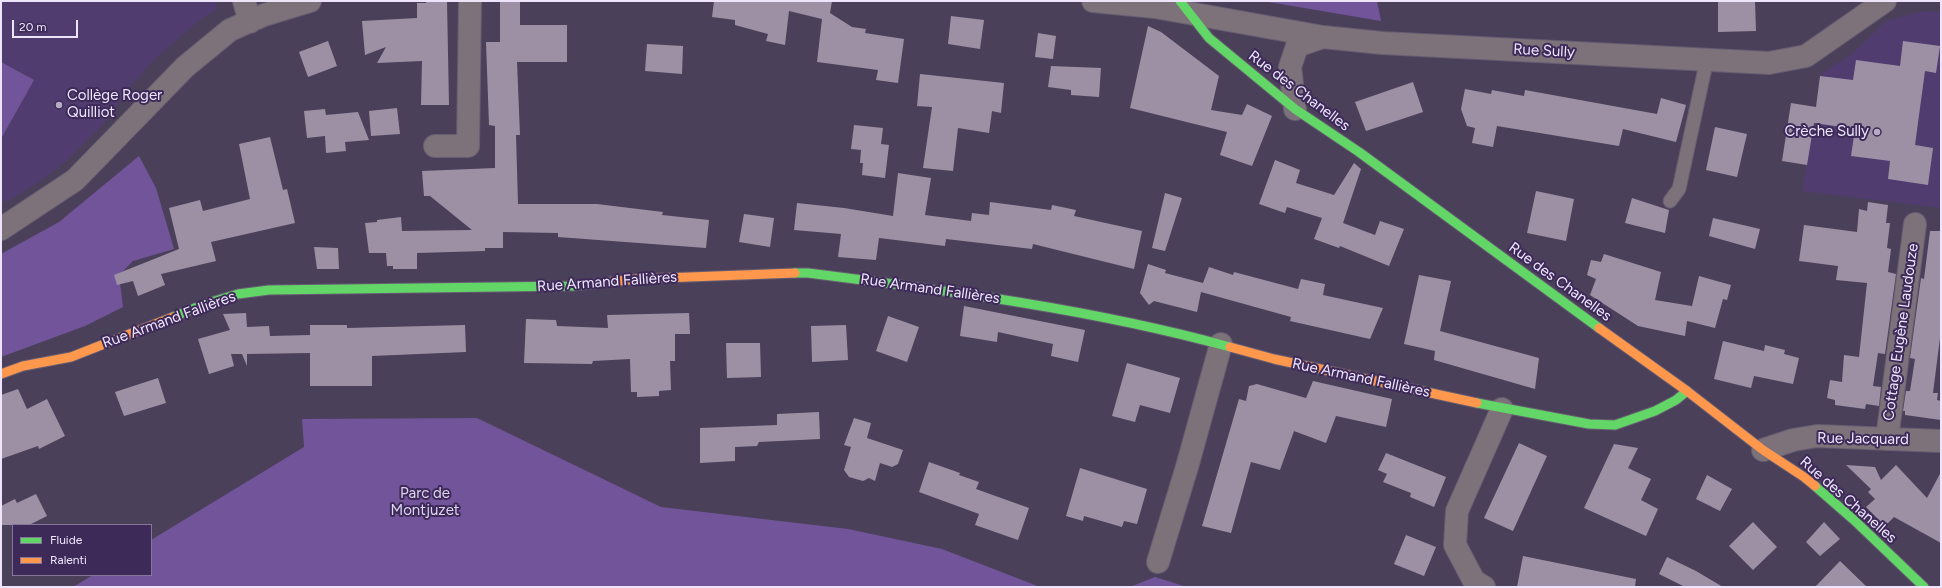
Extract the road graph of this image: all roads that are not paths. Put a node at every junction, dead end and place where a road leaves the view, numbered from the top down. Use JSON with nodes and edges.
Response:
{"nodes":[{"id":1,"x":244,"y":1,"type":"edge"},
{"id":2,"x":310,"y":1,"type":"edge"},
{"id":3,"x":470,"y":1,"type":"edge"},
{"id":4,"x":1092,"y":1,"type":"edge"},
{"id":5,"x":1885,"y":1,"type":"edge"},
{"id":6,"x":1184,"y":6,"type":"edge"},
{"id":7,"x":250,"y":22,"type":"junction"},
{"id":8,"x":1323,"y":37,"type":"junction"},
{"id":9,"x":1707,"y":59,"type":"junction"},
{"id":10,"x":1295,"y":109,"type":"junction"},
{"id":11,"x":435,"y":146,"type":"dead end"},
{"id":12,"x":1670,"y":201,"type":"dead end"},
{"id":13,"x":1915,"y":224,"type":"dead end"},
{"id":14,"x":1,"y":229,"type":"edge"},
{"id":15,"x":1221,"y":344,"type":"junction"},
{"id":16,"x":1,"y":374,"type":"edge"},
{"id":17,"x":1687,"y":391,"type":"junction"},
{"id":18,"x":1502,"y":409,"type":"junction"},
{"id":19,"x":1887,"y":439,"type":"junction"},
{"id":20,"x":1941,"y":441,"type":"edge"},
{"id":21,"x":1763,"y":450,"type":"junction"},
{"id":22,"x":1158,"y":562,"type":"dead end"},
{"id":23,"x":1484,"y":587,"type":"edge"},
{"id":24,"x":1924,"y":587,"type":"edge"}],
"edges":[{"from":1,"to":7,"type":"street"},
{"from":2,"to":7,"type":"street"},
{"from":3,"to":11,"type":"street"},
{"from":4,"to":6,"type":"street","name":"Rue Sully"},
{"from":5,"to":9,"type":"street","name":"Rue Sully"},
{"from":6,"to":8,"type":"street","name":"Rue Sully"},
{"from":6,"to":10,"type":"street","name":"Rue des Chanelles"},
{"from":7,"to":14,"type":"street"},
{"from":8,"to":9,"type":"street","name":"Rue Sully"},
{"from":8,"to":10,"type":"street"},
{"from":9,"to":12,"type":"lane"},
{"from":10,"to":17,"type":"street","name":"Rue des Chanelles"},
{"from":13,"to":19,"type":"street","name":"Cottage Eugène Laudouze"},
{"from":15,"to":16,"type":"street","name":"Rue Armand Fallières"},
{"from":15,"to":18,"type":"street","name":"Rue Armand Fallières"},
{"from":15,"to":22,"type":"street"},
{"from":17,"to":18,"type":"street","name":"Rue Armand Fallières"},
{"from":17,"to":21,"type":"street","name":"Rue des Chanelles"},
{"from":18,"to":23,"type":"street"},
{"from":19,"to":20,"type":"street","name":"Rue Jacquard"},
{"from":19,"to":21,"type":"street","name":"Rue Jacquard"},
{"from":21,"to":24,"type":"street","name":"Rue des Chanelles"}]}
